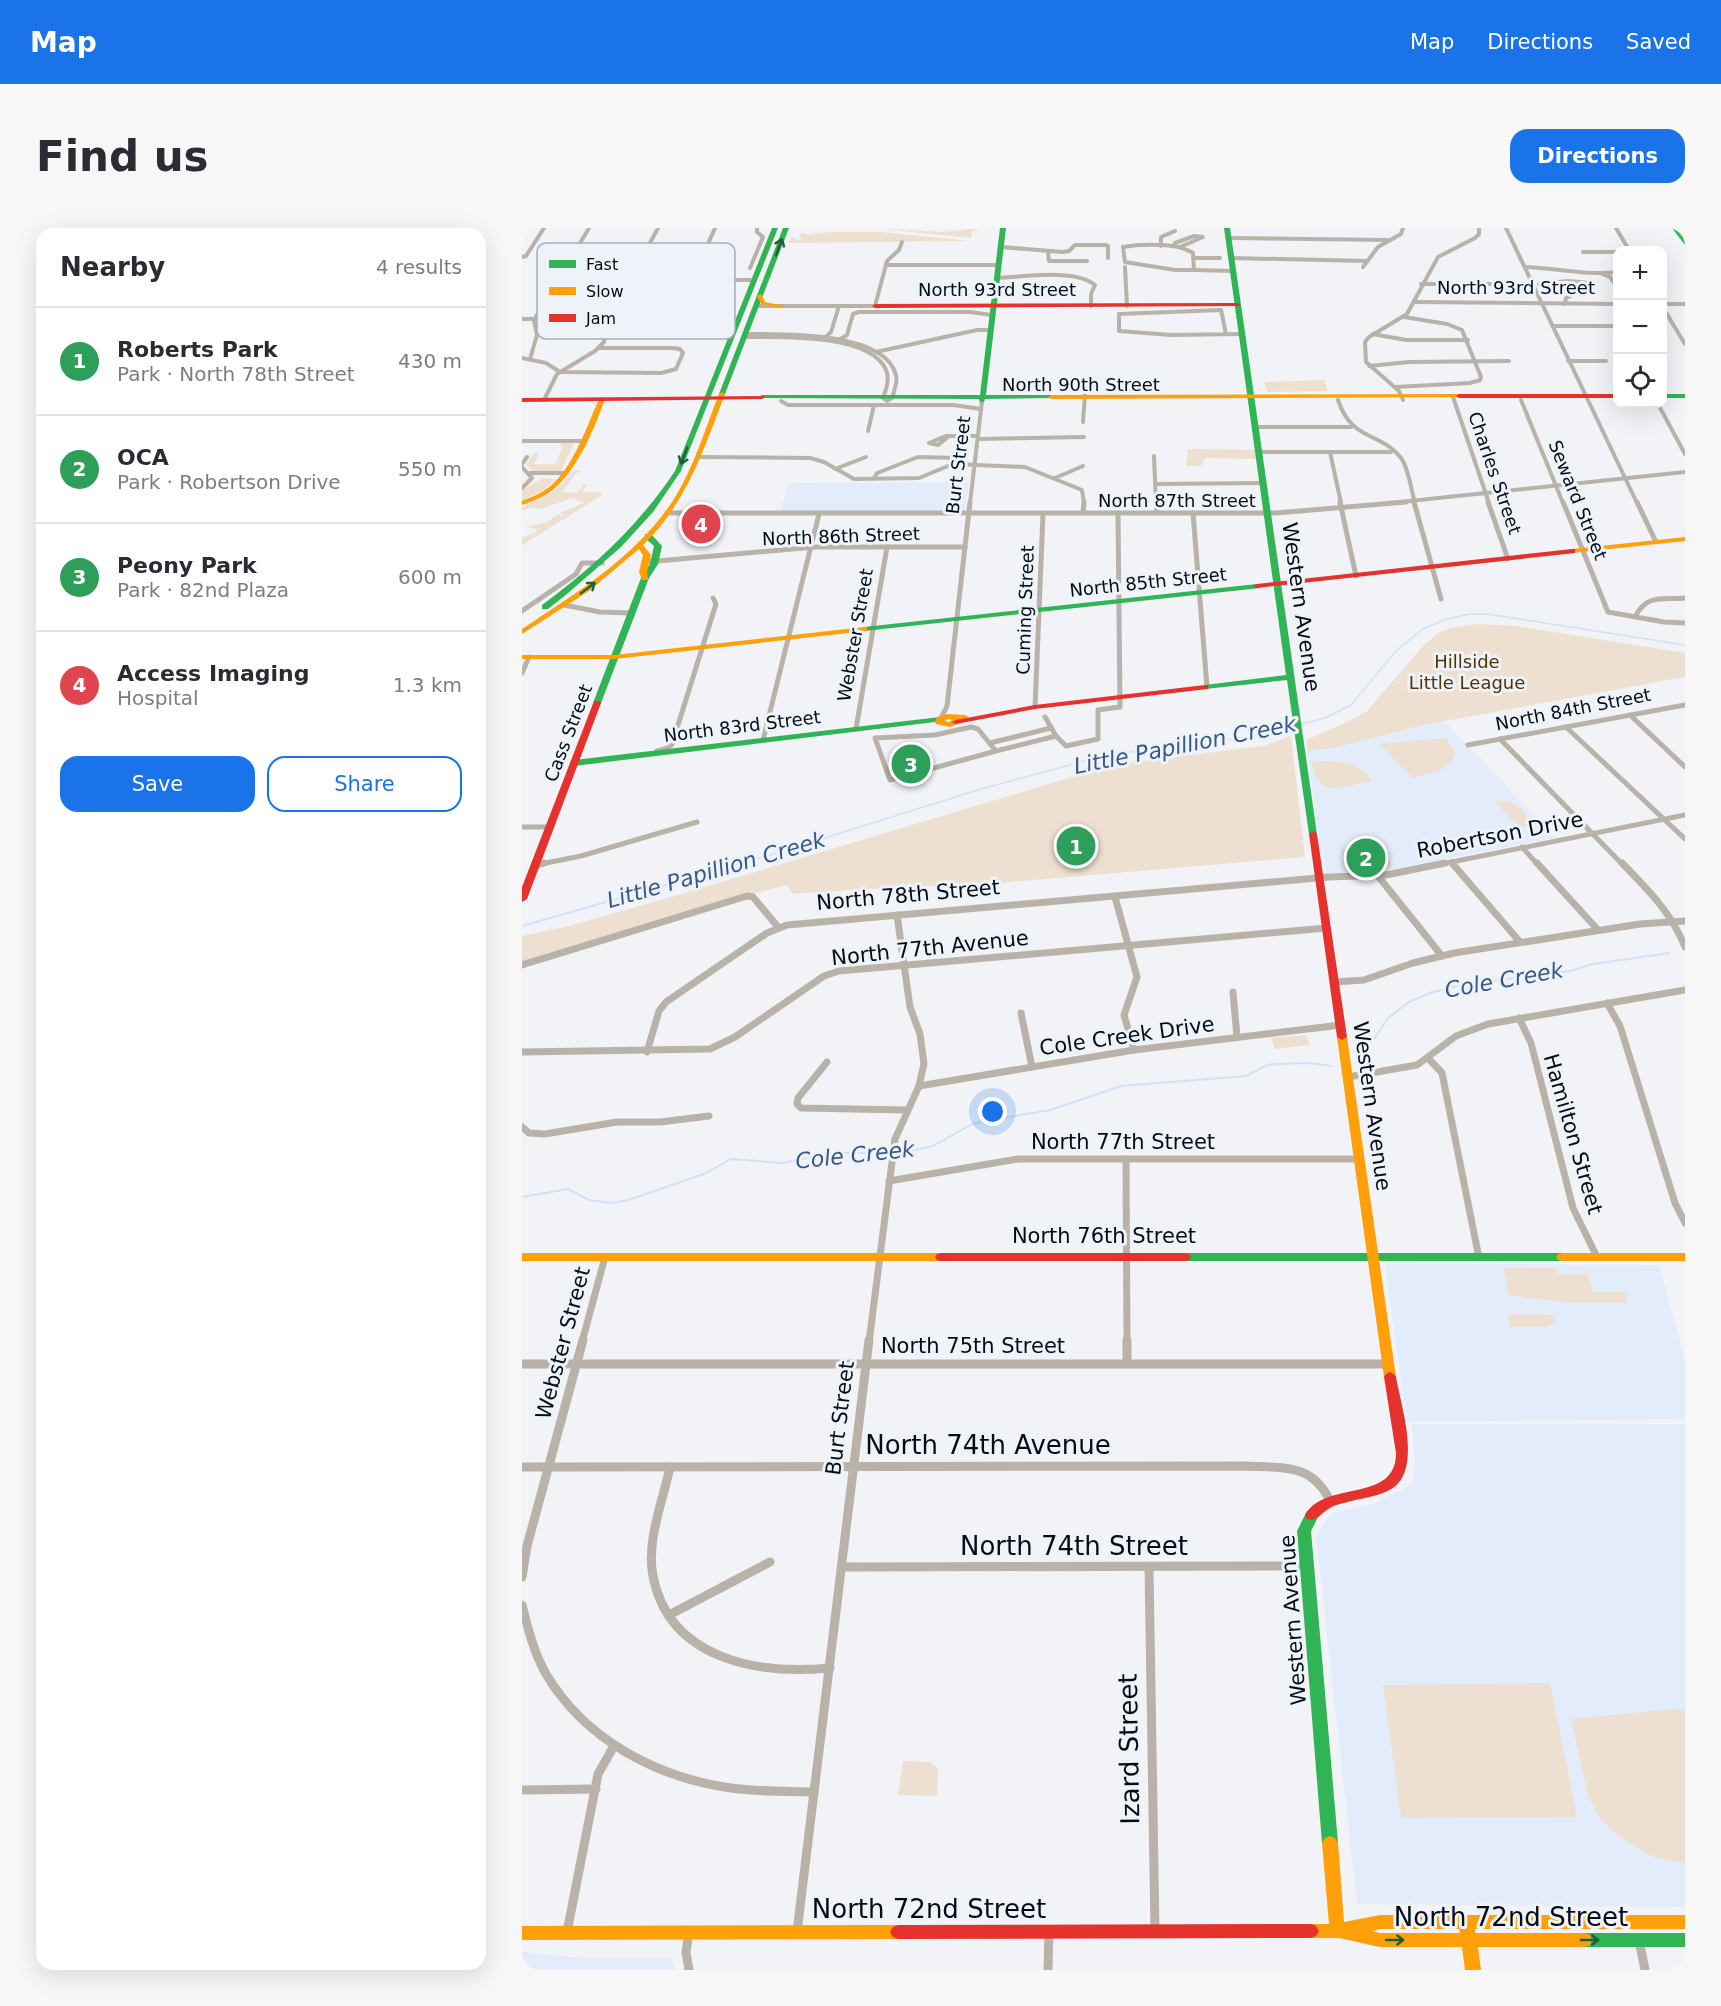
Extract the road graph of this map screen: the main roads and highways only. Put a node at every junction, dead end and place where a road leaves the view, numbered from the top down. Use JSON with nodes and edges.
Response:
{"nodes":[{"id":1,"x":775,"y":228,"type":"edge"},
{"id":2,"x":786,"y":228,"type":"edge"},
{"id":3,"x":1003,"y":228,"type":"edge"},
{"id":4,"x":1675,"y":228,"type":"edge"},
{"id":5,"x":1228,"y":233,"type":"edge"},
{"id":6,"x":1685,"y":243,"type":"edge"},
{"id":7,"x":755,"y":268,"type":"junction"},
{"id":8,"x":758,"y":301,"type":"junction"},
{"id":9,"x":781,"y":306,"type":"road end"},
{"id":10,"x":875,"y":306,"type":"road end"},
{"id":11,"x":1238,"y":306,"type":"junction"},
{"id":12,"x":993,"y":310,"type":"junction"},
{"id":13,"x":735,"y":326,"type":"edge"},
{"id":14,"x":730,"y":339,"type":"edge"},
{"id":15,"x":1402,"y":398,"type":"junction"},
{"id":16,"x":1453,"y":398,"type":"junction"},
{"id":17,"x":1587,"y":398,"type":"junction"},
{"id":18,"x":1613,"y":398,"type":"edge"},
{"id":19,"x":1667,"y":398,"type":"edge"},
{"id":20,"x":1685,"y":398,"type":"edge"},
{"id":21,"x":522,"y":399,"type":"edge"},
{"id":22,"x":706,"y":399,"type":"junction"},
{"id":23,"x":721,"y":399,"type":"junction"},
{"id":24,"x":888,"y":399,"type":"junction"},
{"id":25,"x":1251,"y":399,"type":"junction"},
{"id":26,"x":601,"y":400,"type":"junction"},
{"id":27,"x":982,"y":402,"type":"junction"},
{"id":28,"x":522,"y":503,"type":"edge"},
{"id":29,"x":639,"y":528,"type":"junction"},
{"id":30,"x":648,"y":536,"type":"junction"},
{"id":31,"x":1685,"y":539,"type":"edge"},
{"id":32,"x":639,"y":545,"type":"junction"},
{"id":33,"x":650,"y":562,"type":"junction"},
{"id":34,"x":1278,"y":584,"type":"junction"},
{"id":35,"x":522,"y":622,"type":"edge"},
{"id":36,"x":522,"y":632,"type":"edge"},
{"id":37,"x":525,"y":657,"type":"edge"},
{"id":38,"x":614,"y":657,"type":"junction"},
{"id":39,"x":1292,"y":677,"type":"junction"},
{"id":40,"x":574,"y":763,"type":"junction"},
{"id":41,"x":535,"y":866,"type":"junction"},
{"id":42,"x":522,"y":868,"type":"edge"},
{"id":43,"x":522,"y":899,"type":"edge"},
{"id":44,"x":522,"y":1257,"type":"edge"},
{"id":45,"x":1373,"y":1257,"type":"junction"},
{"id":46,"x":1685,"y":1257,"type":"edge"},
{"id":47,"x":1466,"y":1922,"type":"junction"},
{"id":48,"x":1685,"y":1922,"type":"edge"},
{"id":49,"x":1337,"y":1931,"type":"junction"},
{"id":50,"x":522,"y":1933,"type":"edge"},
{"id":51,"x":1469,"y":1940,"type":"junction"},
{"id":52,"x":1685,"y":1940,"type":"edge"},
{"id":53,"x":1473,"y":1970,"type":"edge"}],
"edges":[{"from":1,"to":7,"type":"main road"},
{"from":8,"to":2,"type":"main road","one_way":true},
{"from":3,"to":12,"type":"main road","name":"Burt Street"},
{"from":4,"to":6,"type":"main road"},
{"from":5,"to":11,"type":"main road","name":"Western Avenue"},
{"from":7,"to":8,"type":"main road"},
{"from":7,"to":13,"type":"main road"},
{"from":8,"to":9,"type":"main road"},
{"from":8,"to":23,"type":"main road"},
{"from":10,"to":12,"type":"main road","name":"North 93rd Street"},
{"from":11,"to":12,"type":"main road","name":"North 93rd Street"},
{"from":11,"to":25,"type":"main road","name":"Western Avenue"},
{"from":12,"to":27,"type":"main road","name":"Burt Street"},
{"from":14,"to":22,"type":"main road"},
{"from":15,"to":16,"type":"main road","name":"North 90th Street"},
{"from":15,"to":25,"type":"main road","name":"North 90th Street"},
{"from":15,"to":25,"type":"main road","name":"North 90th Street"},
{"from":16,"to":17,"type":"main road","name":"North 90th Street"},
{"from":16,"to":17,"type":"main road","name":"North 90th Street"},
{"from":17,"to":18,"type":"main road","name":"North 90th Street"},
{"from":19,"to":20,"type":"main road"},
{"from":21,"to":26,"type":"main road","name":"North 90th Street"},
{"from":22,"to":23,"type":"main road","name":"North 90th Street"},
{"from":22,"to":26,"type":"main road","name":"North 90th Street"},
{"from":22,"to":29,"type":"main road","one_way":true},
{"from":23,"to":24,"type":"main road","name":"North 90th Street"},
{"from":23,"to":24,"type":"main road","name":"North 90th Street"},
{"from":23,"to":30,"type":"main road"},
{"from":24,"to":27,"type":"main road","name":"North 90th Street"},
{"from":25,"to":27,"type":"main road","name":"North 90th Street"},
{"from":25,"to":34,"type":"main road","name":"Western Avenue"},
{"from":26,"to":28,"type":"main road"},
{"from":29,"to":32,"type":"main road"},
{"from":29,"to":35,"type":"main road"},
{"from":30,"to":32,"type":"main road"},
{"from":30,"to":33,"type":"main road","name":"Cass Street"},
{"from":31,"to":34,"type":"main road","name":"North 85th Street"},
{"from":32,"to":33,"type":"main road","name":"Cass Street"},
{"from":36,"to":32,"type":"main road","one_way":true},
{"from":33,"to":38,"type":"main road","name":"Cass Street"},
{"from":34,"to":38,"type":"main road","name":"North 85th Street"},
{"from":34,"to":39,"type":"main road","name":"Western Avenue"},
{"from":37,"to":38,"type":"main road"},
{"from":38,"to":40,"type":"main road","name":"Cass Street"},
{"from":39,"to":40,"type":"main road","name":"North 83rd Street"},
{"from":39,"to":45,"type":"main road","name":"Western Avenue"},
{"from":40,"to":41,"type":"main road","name":"Cass Street"},
{"from":41,"to":42,"type":"main road"},
{"from":41,"to":43,"type":"main road","name":"Cass Street"},
{"from":44,"to":45,"type":"main road","name":"North 76th Street"},
{"from":45,"to":46,"type":"main road","name":"North 76th Street"},
{"from":45,"to":49,"type":"main road","name":"Western Avenue"},
{"from":47,"to":48,"type":"main road","name":"North 72nd Street"},
{"from":47,"to":49,"type":"main road","name":"North 72nd Street"},
{"from":47,"to":51,"type":"main road"},
{"from":49,"to":50,"type":"main road","name":"North 72nd Street"},
{"from":49,"to":51,"type":"main road","name":"North 72nd Street","one_way":true},
{"from":51,"to":52,"type":"main road","name":"North 72nd Street","one_way":true},
{"from":51,"to":53,"type":"main road"}]}
